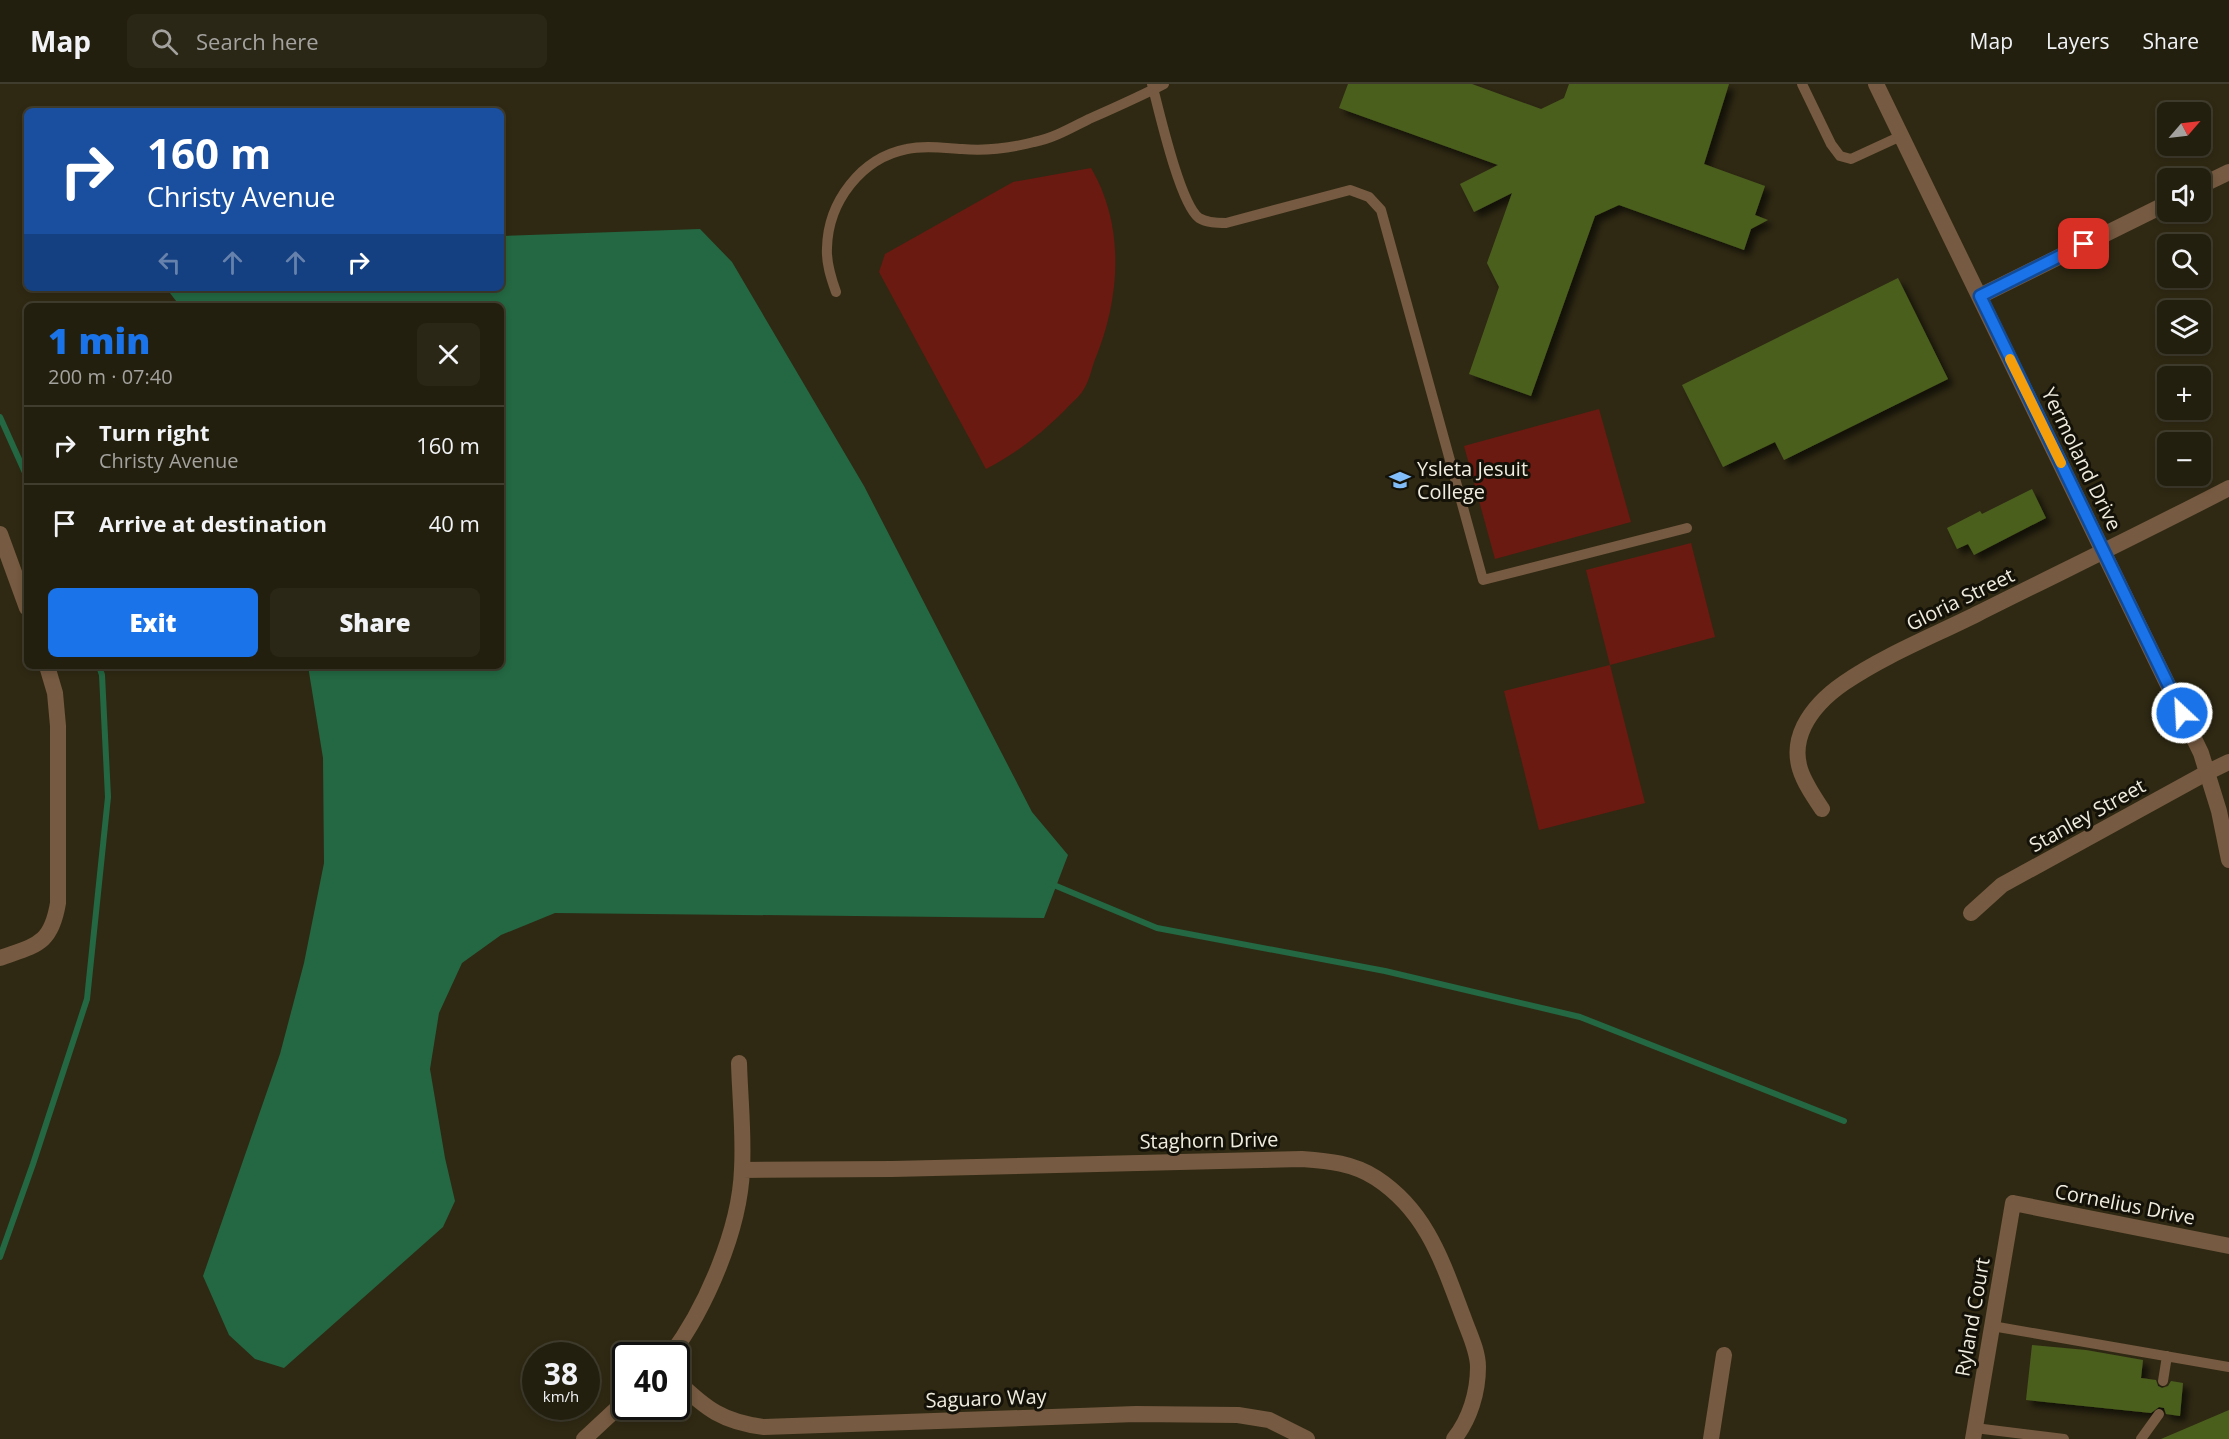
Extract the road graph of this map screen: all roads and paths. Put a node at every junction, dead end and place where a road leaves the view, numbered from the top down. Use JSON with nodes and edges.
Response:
{"nodes":[{"id":1,"x":1802,"y":84,"type":"edge"},
{"id":2,"x":1876,"y":84,"type":"edge"},
{"id":3,"x":1157,"y":86,"type":"edge"},
{"id":4,"x":1901,"y":136,"type":"junction"},
{"id":5,"x":2229,"y":172,"type":"edge"},
{"id":6,"x":2211,"y":181,"type":"edge"},
{"id":7,"x":2157,"y":208,"type":"edge"},
{"id":8,"x":836,"y":292,"type":"dead end"},
{"id":9,"x":1980,"y":296,"type":"junction"},
{"id":10,"x":2229,"y":488,"type":"edge"},
{"id":11,"x":1687,"y":528,"type":"dead end"},
{"id":12,"x":0,"y":534,"type":"edge"},
{"id":13,"x":2104,"y":553,"type":"junction"},
{"id":14,"x":24,"y":600,"type":"edge"},
{"id":15,"x":48,"y":669,"type":"edge"},
{"id":16,"x":2229,"y":762,"type":"edge"},
{"id":17,"x":2208,"y":772,"type":"junction"},
{"id":18,"x":1822,"y":809,"type":"dead end"},
{"id":19,"x":2229,"y":860,"type":"edge"},
{"id":20,"x":1971,"y":913,"type":"dead end"},
{"id":21,"x":0,"y":958,"type":"edge"},
{"id":22,"x":739,"y":1063,"type":"dead end"},
{"id":23,"x":742,"y":1170,"type":"junction"},
{"id":24,"x":2013,"y":1203,"type":"joint"},
{"id":25,"x":2229,"y":1246,"type":"edge"},
{"id":26,"x":1992,"y":1326,"type":"junction"},
{"id":27,"x":679,"y":1342,"type":"edge"},
{"id":28,"x":1724,"y":1355,"type":"dead end"},
{"id":29,"x":2167,"y":1356,"type":"junction"},
{"id":30,"x":2229,"y":1368,"type":"edge"},
{"id":31,"x":2163,"y":1381,"type":"dead end"},
{"id":32,"x":690,"y":1394,"type":"edge"},
{"id":33,"x":612,"y":1413,"type":"edge"},
{"id":34,"x":2159,"y":1414,"type":"dead end"},
{"id":35,"x":1974,"y":1434,"type":"edge"},
{"id":36,"x":584,"y":1439,"type":"edge"},
{"id":37,"x":1307,"y":1439,"type":"edge"},
{"id":38,"x":1454,"y":1439,"type":"edge"},
{"id":39,"x":1711,"y":1439,"type":"edge"},
{"id":40,"x":2064,"y":1439,"type":"edge"},
{"id":41,"x":2141,"y":1439,"type":"edge"}],
"edges":[{"from":1,"to":4,"type":"lane"},
{"from":2,"to":4,"type":"street","name":"Yermoland Drive"},
{"from":3,"to":8,"type":"lane"},
{"from":3,"to":11,"type":"lane"},
{"from":4,"to":9,"type":"street","name":"Yermoland Drive"},
{"from":5,"to":6,"type":"street"},
{"from":7,"to":9,"type":"street"},
{"from":9,"to":13,"type":"street","name":"Yermoland Drive"},
{"from":10,"to":13,"type":"street","name":"Gloria Street"},
{"from":12,"to":14,"type":"street"},
{"from":13,"to":17,"type":"street","name":"Yermoland Drive"},
{"from":13,"to":18,"type":"street","name":"Gloria Street"},
{"from":15,"to":21,"type":"street"},
{"from":16,"to":17,"type":"street","name":"Stanley Street"},
{"from":17,"to":19,"type":"street","name":"Yermoland Drive"},
{"from":17,"to":20,"type":"street","name":"Stanley Street"},
{"from":22,"to":23,"type":"street"},
{"from":23,"to":27,"type":"street"},
{"from":23,"to":38,"type":"street","name":"Staghorn Drive"},
{"from":24,"to":25,"type":"street","name":"Cornelius Drive"},
{"from":24,"to":26,"type":"street","name":"Ryland Court"},
{"from":26,"to":29,"type":"lane"},
{"from":26,"to":35,"type":"street","name":"Ryland Court"},
{"from":28,"to":39,"type":"street"},
{"from":29,"to":30,"type":"lane"},
{"from":29,"to":31,"type":"lane"},
{"from":32,"to":37,"type":"street","name":"Saguaro Way"},
{"from":33,"to":36,"type":"street"},
{"from":34,"to":41,"type":"lane"},
{"from":35,"to":40,"type":"lane"}]}
